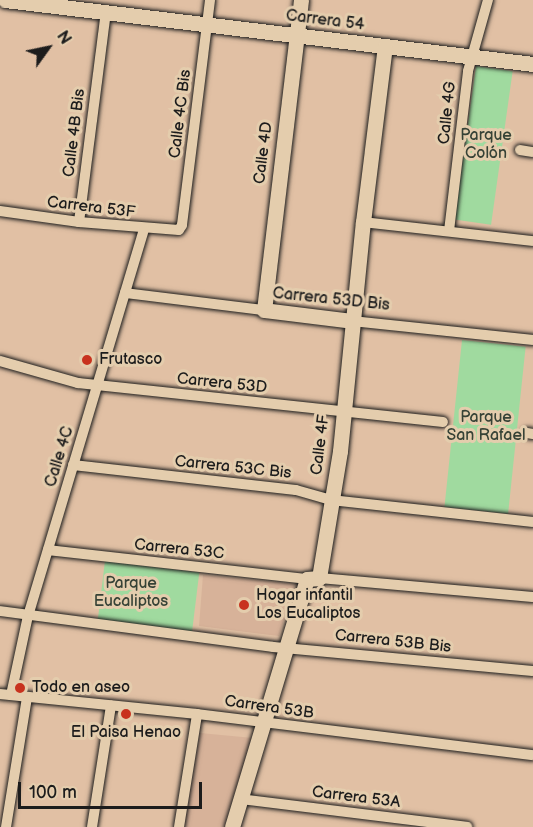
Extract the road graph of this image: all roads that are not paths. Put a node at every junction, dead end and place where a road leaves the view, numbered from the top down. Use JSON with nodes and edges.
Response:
{"nodes":[{"id":1,"x":5,"y":0,"type":"edge"},
{"id":2,"x":210,"y":0,"type":"edge"},
{"id":3,"x":301,"y":0,"type":"edge"},
{"id":4,"x":488,"y":0,"type":"edge"},
{"id":5,"x":106,"y":12,"type":"junction"},
{"id":6,"x":207,"y":24,"type":"junction"},
{"id":7,"x":296,"y":35,"type":"junction"},
{"id":8,"x":385,"y":46,"type":"junction"},
{"id":9,"x":471,"y":56,"type":"junction"},
{"id":10,"x":533,"y":64,"type":"edge"},
{"id":11,"x":520,"y":150,"type":"dead end"},
{"id":12,"x":533,"y":152,"type":"edge"},
{"id":13,"x":1,"y":215,"type":"edge"},
{"id":14,"x":79,"y":222,"type":"junction"},
{"id":15,"x":363,"y":222,"type":"junction"},
{"id":16,"x":144,"y":229,"type":"junction"},
{"id":17,"x":179,"y":230,"type":"joint"},
{"id":18,"x":449,"y":231,"type":"junction"},
{"id":19,"x":533,"y":241,"type":"edge"},
{"id":20,"x":125,"y":293,"type":"junction"},
{"id":21,"x":264,"y":310,"type":"junction"},
{"id":22,"x":352,"y":321,"type":"junction"},
{"id":23,"x":533,"y":340,"type":"edge"},
{"id":24,"x":0,"y":361,"type":"edge"},
{"id":25,"x":97,"y":386,"type":"junction"},
{"id":26,"x":343,"y":412,"type":"junction"},
{"id":27,"x":443,"y":422,"type":"dead end"},
{"id":28,"x":73,"y":465,"type":"junction"},
{"id":29,"x":331,"y":500,"type":"junction"},
{"id":30,"x":533,"y":522,"type":"edge"},
{"id":31,"x":48,"y":550,"type":"junction"},
{"id":32,"x":313,"y":579,"type":"junction"},
{"id":33,"x":533,"y":597,"type":"edge"},
{"id":34,"x":0,"y":611,"type":"edge"},
{"id":35,"x":28,"y":616,"type":"junction"},
{"id":36,"x":286,"y":648,"type":"junction"},
{"id":37,"x":533,"y":671,"type":"edge"},
{"id":38,"x":6,"y":695,"type":"edge"},
{"id":39,"x":27,"y":698,"type":"junction"},
{"id":40,"x":111,"y":705,"type":"junction"},
{"id":41,"x":197,"y":714,"type":"junction"},
{"id":42,"x":263,"y":723,"type":"junction"},
{"id":43,"x":533,"y":755,"type":"edge"},
{"id":44,"x":240,"y":799,"type":"junction"},
{"id":45,"x":6,"y":827,"type":"edge"},
{"id":46,"x":92,"y":827,"type":"edge"},
{"id":47,"x":179,"y":827,"type":"edge"},
{"id":48,"x":232,"y":827,"type":"edge"},
{"id":49,"x":467,"y":827,"type":"edge"}],
"edges":[{"from":1,"to":5,"type":"street","name":"Carrera 54"},
{"from":2,"to":6,"type":"street","name":"Calle 4C Bis"},
{"from":3,"to":7,"type":"street","name":"Calle 4D"},
{"from":4,"to":9,"type":"street","name":"Calle 4G"},
{"from":5,"to":6,"type":"street","name":"Carrera 54"},
{"from":5,"to":14,"type":"street","name":"Calle 4B Bis"},
{"from":6,"to":7,"type":"street","name":"Carrera 54"},
{"from":6,"to":17,"type":"street","name":"Calle 4C Bis"},
{"from":7,"to":8,"type":"street","name":"Carrera 54"},
{"from":7,"to":21,"type":"street","name":"Calle 4D"},
{"from":8,"to":9,"type":"street","name":"Carrera 54"},
{"from":8,"to":15,"type":"street","name":"Calle 4F"},
{"from":9,"to":10,"type":"street","name":"Carrera 54"},
{"from":9,"to":18,"type":"street","name":"Calle 4G"},
{"from":11,"to":12,"type":"street"},
{"from":13,"to":14,"type":"street","name":"Carrera 53F"},
{"from":14,"to":16,"type":"street","name":"Carrera 53F"},
{"from":15,"to":18,"type":"street"},
{"from":15,"to":22,"type":"street","name":"Calle 4F"},
{"from":16,"to":17,"type":"street","name":"Carrera 53F"},
{"from":16,"to":20,"type":"street","name":"Calle 4C"},
{"from":18,"to":19,"type":"street"},
{"from":20,"to":21,"type":"street","name":"Carrera 53D Bis"},
{"from":20,"to":25,"type":"street","name":"Calle 4C"},
{"from":21,"to":22,"type":"street","name":"Carrera 53D Bis"},
{"from":22,"to":23,"type":"street","name":"Carrera 53D Bis"},
{"from":22,"to":26,"type":"street","name":"Calle 4F"},
{"from":24,"to":25,"type":"street","name":"Carrera 53D"},
{"from":25,"to":26,"type":"street","name":"Carrera 53D"},
{"from":25,"to":28,"type":"street","name":"Calle 4C"},
{"from":26,"to":27,"type":"street","name":"Carrera 53D"},
{"from":26,"to":29,"type":"street","name":"Calle 4F"},
{"from":28,"to":29,"type":"street","name":"Carrera 53C Bis"},
{"from":28,"to":31,"type":"street","name":"Calle 4C"},
{"from":29,"to":30,"type":"street","name":"Carrera 53C Bis"},
{"from":29,"to":32,"type":"street","name":"Calle 4F"},
{"from":31,"to":32,"type":"street","name":"Carrera 53C"},
{"from":31,"to":35,"type":"street","name":"Calle 4C"},
{"from":32,"to":33,"type":"street","name":"Carrera 53C"},
{"from":32,"to":36,"type":"street","name":"Calle 4F"},
{"from":34,"to":35,"type":"street","name":"Carrera 53B Bis"},
{"from":35,"to":36,"type":"street","name":"Carrera 53B Bis"},
{"from":35,"to":38,"type":"street","name":"Calle 4C"},
{"from":36,"to":37,"type":"street","name":"Carrera 53B Bis"},
{"from":36,"to":42,"type":"street","name":"Calle 4F"},
{"from":38,"to":39,"type":"street","name":"Carrera 53B"},
{"from":39,"to":40,"type":"street","name":"Carrera 53B"},
{"from":39,"to":45,"type":"street"},
{"from":40,"to":41,"type":"street","name":"Carrera 53B"},
{"from":40,"to":46,"type":"street"},
{"from":41,"to":42,"type":"street","name":"Carrera 53B"},
{"from":41,"to":47,"type":"street"},
{"from":42,"to":43,"type":"street","name":"Carrera 53B"},
{"from":42,"to":44,"type":"street","name":"Calle 4F"},
{"from":44,"to":48,"type":"street","name":"Calle 4F"},
{"from":44,"to":49,"type":"street","name":"Carrera 53A"}]}
